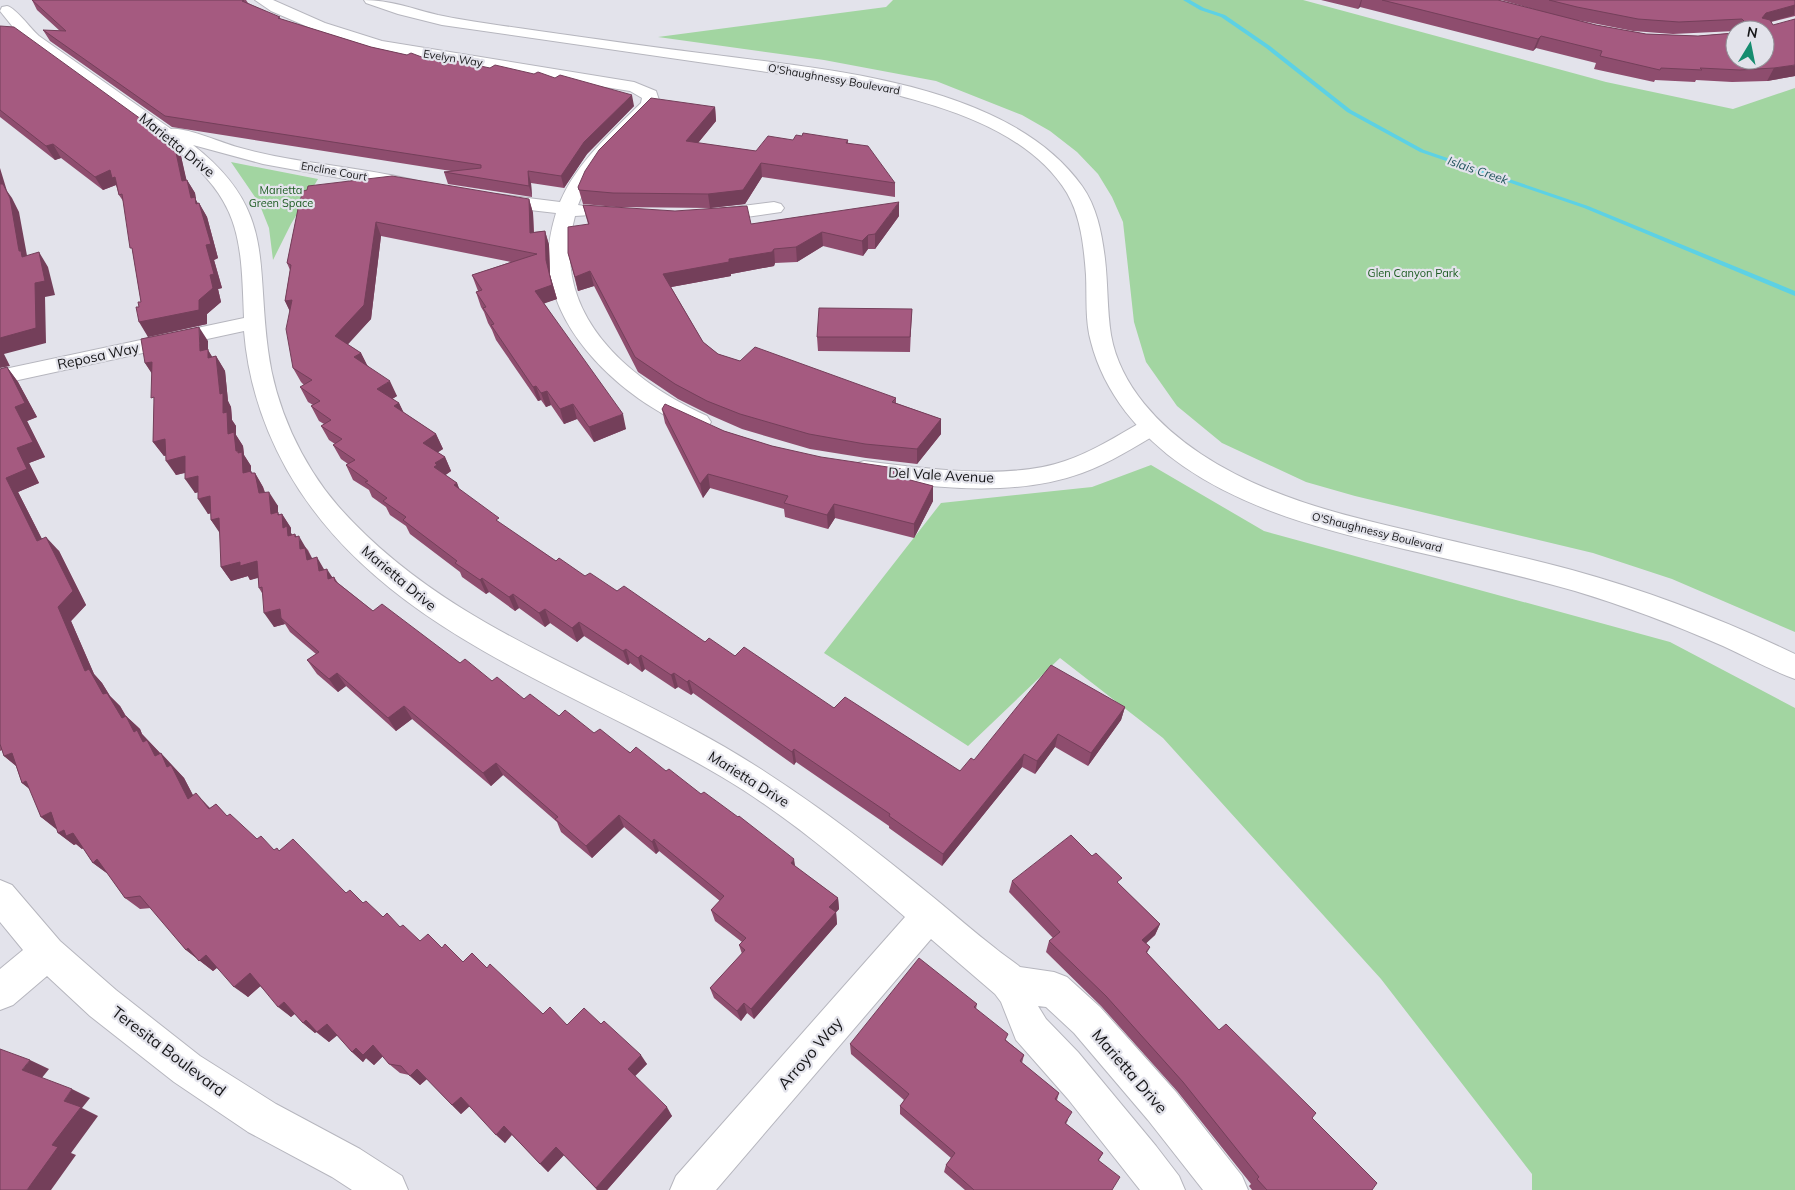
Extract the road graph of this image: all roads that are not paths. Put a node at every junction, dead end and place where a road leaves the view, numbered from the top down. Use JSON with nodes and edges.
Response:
{"nodes":[{"id":1,"x":262,"y":0,"type":"edge"},
{"id":2,"x":371,"y":0,"type":"edge"},
{"id":3,"x":5,"y":6,"type":"edge"},
{"id":4,"x":139,"y":114,"type":"junction"},
{"id":5,"x":426,"y":187,"type":"edge"},
{"id":6,"x":475,"y":196,"type":"edge"},
{"id":7,"x":774,"y":208,"type":"dead end"},
{"id":8,"x":567,"y":209,"type":"junction"},
{"id":9,"x":606,"y":214,"type":"edge"},
{"id":10,"x":690,"y":216,"type":"edge"},
{"id":11,"x":254,"y":322,"type":"junction"},
{"id":12,"x":0,"y":377,"type":"edge"},
{"id":13,"x":1151,"y":427,"type":"junction"},
{"id":14,"x":717,"y":430,"type":"edge"},
{"id":15,"x":841,"y":467,"type":"edge"},
{"id":16,"x":1795,"y":668,"type":"edge"},
{"id":17,"x":0,"y":896,"type":"edge"},
{"id":18,"x":929,"y":916,"type":"junction"},
{"id":19,"x":48,"y":953,"type":"junction"},
{"id":20,"x":1011,"y":984,"type":"junction"},
{"id":21,"x":0,"y":992,"type":"edge"},
{"id":22,"x":388,"y":1190,"type":"edge"},
{"id":23,"x":690,"y":1190,"type":"edge"},
{"id":24,"x":1165,"y":1190,"type":"edge"},
{"id":25,"x":1228,"y":1190,"type":"edge"}],
"edges":[{"from":1,"to":8,"type":"street","name":"Evelyn Way"},
{"from":2,"to":13,"type":"street","name":"O'Shaughnessy Boulevard"},
{"from":3,"to":4,"type":"street","name":"Marietta Drive"},
{"from":4,"to":5,"type":"street","name":"Encline Court"},
{"from":4,"to":11,"type":"street","name":"Marietta Drive"},
{"from":6,"to":8,"type":"street"},
{"from":7,"to":10,"type":"street"},
{"from":8,"to":9,"type":"street"},
{"from":8,"to":14,"type":"street"},
{"from":11,"to":12,"type":"street","name":"Reposa Way"},
{"from":11,"to":18,"type":"street","name":"Marietta Drive"},
{"from":13,"to":15,"type":"street","name":"Del Vale Avenue"},
{"from":13,"to":16,"type":"street","name":"O'Shaughnessy Boulevard"},
{"from":17,"to":19,"type":"street","name":"Teresita Boulevard"},
{"from":18,"to":20,"type":"street","name":"Marietta Drive"},
{"from":18,"to":23,"type":"street","name":"Arroyo Way"},
{"from":19,"to":21,"type":"street"},
{"from":19,"to":22,"type":"street","name":"Teresita Boulevard"},
{"from":20,"to":24,"type":"street","name":"Marietta Drive"},
{"from":20,"to":25,"type":"street","name":"Marietta Drive"}]}
